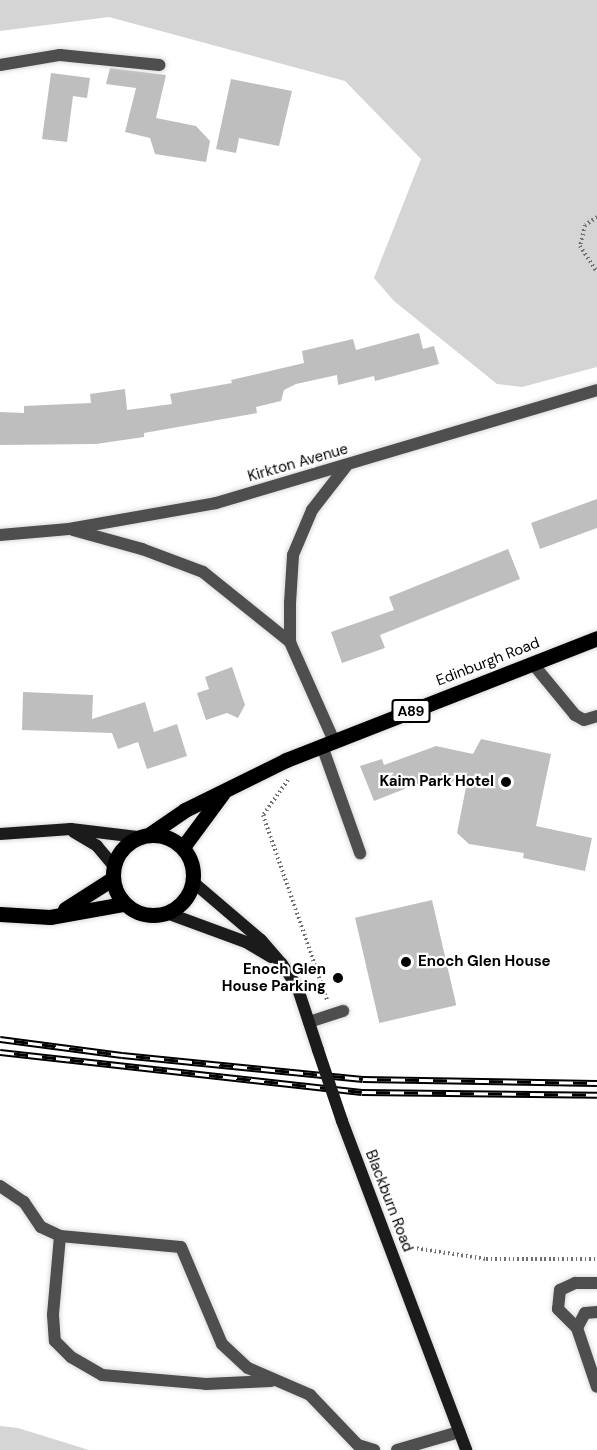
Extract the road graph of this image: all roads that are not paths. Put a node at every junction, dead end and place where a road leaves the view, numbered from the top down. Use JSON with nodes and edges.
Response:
{"nodes":[{"id":1,"x":0,"y":64,"type":"edge"},
{"id":2,"x":160,"y":64,"type":"dead end"},
{"id":3,"x":597,"y":390,"type":"edge"},
{"id":4,"x":347,"y":465,"type":"junction"},
{"id":5,"x":69,"y":529,"type":"junction"},
{"id":6,"x":0,"y":535,"type":"edge"},
{"id":7,"x":597,"y":638,"type":"edge"},
{"id":8,"x":290,"y":642,"type":"junction"},
{"id":9,"x":533,"y":664,"type":"junction"},
{"id":10,"x":597,"y":717,"type":"edge"},
{"id":11,"x":328,"y":743,"type":"junction"},
{"id":12,"x":227,"y":788,"type":"junction"},
{"id":13,"x":71,"y":830,"type":"junction"},
{"id":14,"x":0,"y":834,"type":"edge"},
{"id":15,"x":144,"y":836,"type":"junction"},
{"id":16,"x":183,"y":847,"type":"junction"},
{"id":17,"x":360,"y":853,"type":"dead end"},
{"id":18,"x":113,"y":872,"type":"junction"},
{"id":19,"x":193,"y":882,"type":"junction"},
{"id":20,"x":124,"y":904,"type":"junction"},
{"id":21,"x":167,"y":913,"type":"junction"},
{"id":22,"x":0,"y":914,"type":"edge"},
{"id":23,"x":50,"y":917,"type":"junction"},
{"id":24,"x":282,"y":964,"type":"junction"},
{"id":25,"x":337,"y":1013,"type":"road end"},
{"id":26,"x":309,"y":1022,"type":"junction"},
{"id":27,"x":0,"y":1186,"type":"edge"},
{"id":28,"x":60,"y":1236,"type":"junction"},
{"id":29,"x":597,"y":1283,"type":"edge"},
{"id":30,"x":597,"y":1312,"type":"edge"},
{"id":31,"x":577,"y":1329,"type":"junction"},
{"id":32,"x":272,"y":1381,"type":"junction"},
{"id":33,"x":597,"y":1387,"type":"edge"},
{"id":34,"x":459,"y":1432,"type":"junction"},
{"id":35,"x":374,"y":1450,"type":"edge"},
{"id":36,"x":397,"y":1450,"type":"edge"},
{"id":37,"x":466,"y":1450,"type":"edge"}],
"edges":[{"from":1,"to":2,"type":"street"},
{"from":3,"to":4,"type":"street","name":"Kirkton Avenue"},
{"from":4,"to":5,"type":"street","name":"Kirkton Avenue"},
{"from":4,"to":8,"type":"street"},
{"from":5,"to":6,"type":"street","name":"Kirkton Avenue"},
{"from":5,"to":8,"type":"street"},
{"from":7,"to":9,"type":"main road","name":"Edinburgh Road","number":"A89"},
{"from":8,"to":11,"type":"street"},
{"from":9,"to":10,"type":"street"},
{"from":9,"to":11,"type":"main road","name":"Edinburgh Road","number":"A89"},
{"from":11,"to":12,"type":"main road","name":"Edinburgh Road","number":"A89"},
{"from":11,"to":17,"type":"street"},
{"from":12,"to":15,"type":"main road","name":"Edinburgh Road","number":"A89"},
{"from":12,"to":16,"type":"main road","name":"Edinburgh Road","number":"A89"},
{"from":13,"to":14,"type":"main road"},
{"from":13,"to":15,"type":"main road"},
{"from":13,"to":18,"type":"main road"},
{"from":15,"to":16,"type":"main road"},
{"from":15,"to":18,"type":"main road","number":"A89"},
{"from":16,"to":19,"type":"main road"},
{"from":18,"to":20,"type":"main road"},
{"from":18,"to":23,"type":"main road","number":"A89"},
{"from":19,"to":21,"type":"main road"},
{"from":19,"to":24,"type":"main road","name":"Blackburn Road"},
{"from":20,"to":21,"type":"main road"},
{"from":20,"to":23,"type":"main road"},
{"from":21,"to":24,"type":"main road","name":"Blackburn Road"},
{"from":22,"to":23,"type":"main road"},
{"from":24,"to":26,"type":"main road","name":"Blackburn Road"},
{"from":25,"to":26,"type":"street"},
{"from":26,"to":34,"type":"main road","name":"Blackburn Road","bridge":true},
{"from":27,"to":28,"type":"street"},
{"from":28,"to":32,"type":"street"},
{"from":28,"to":32,"type":"street"},
{"from":29,"to":31,"type":"street"},
{"from":30,"to":31,"type":"street"},
{"from":31,"to":33,"type":"street"},
{"from":32,"to":35,"type":"street"},
{"from":34,"to":36,"type":"street"},
{"from":34,"to":37,"type":"main road","name":"Blackburn Road"}]}
